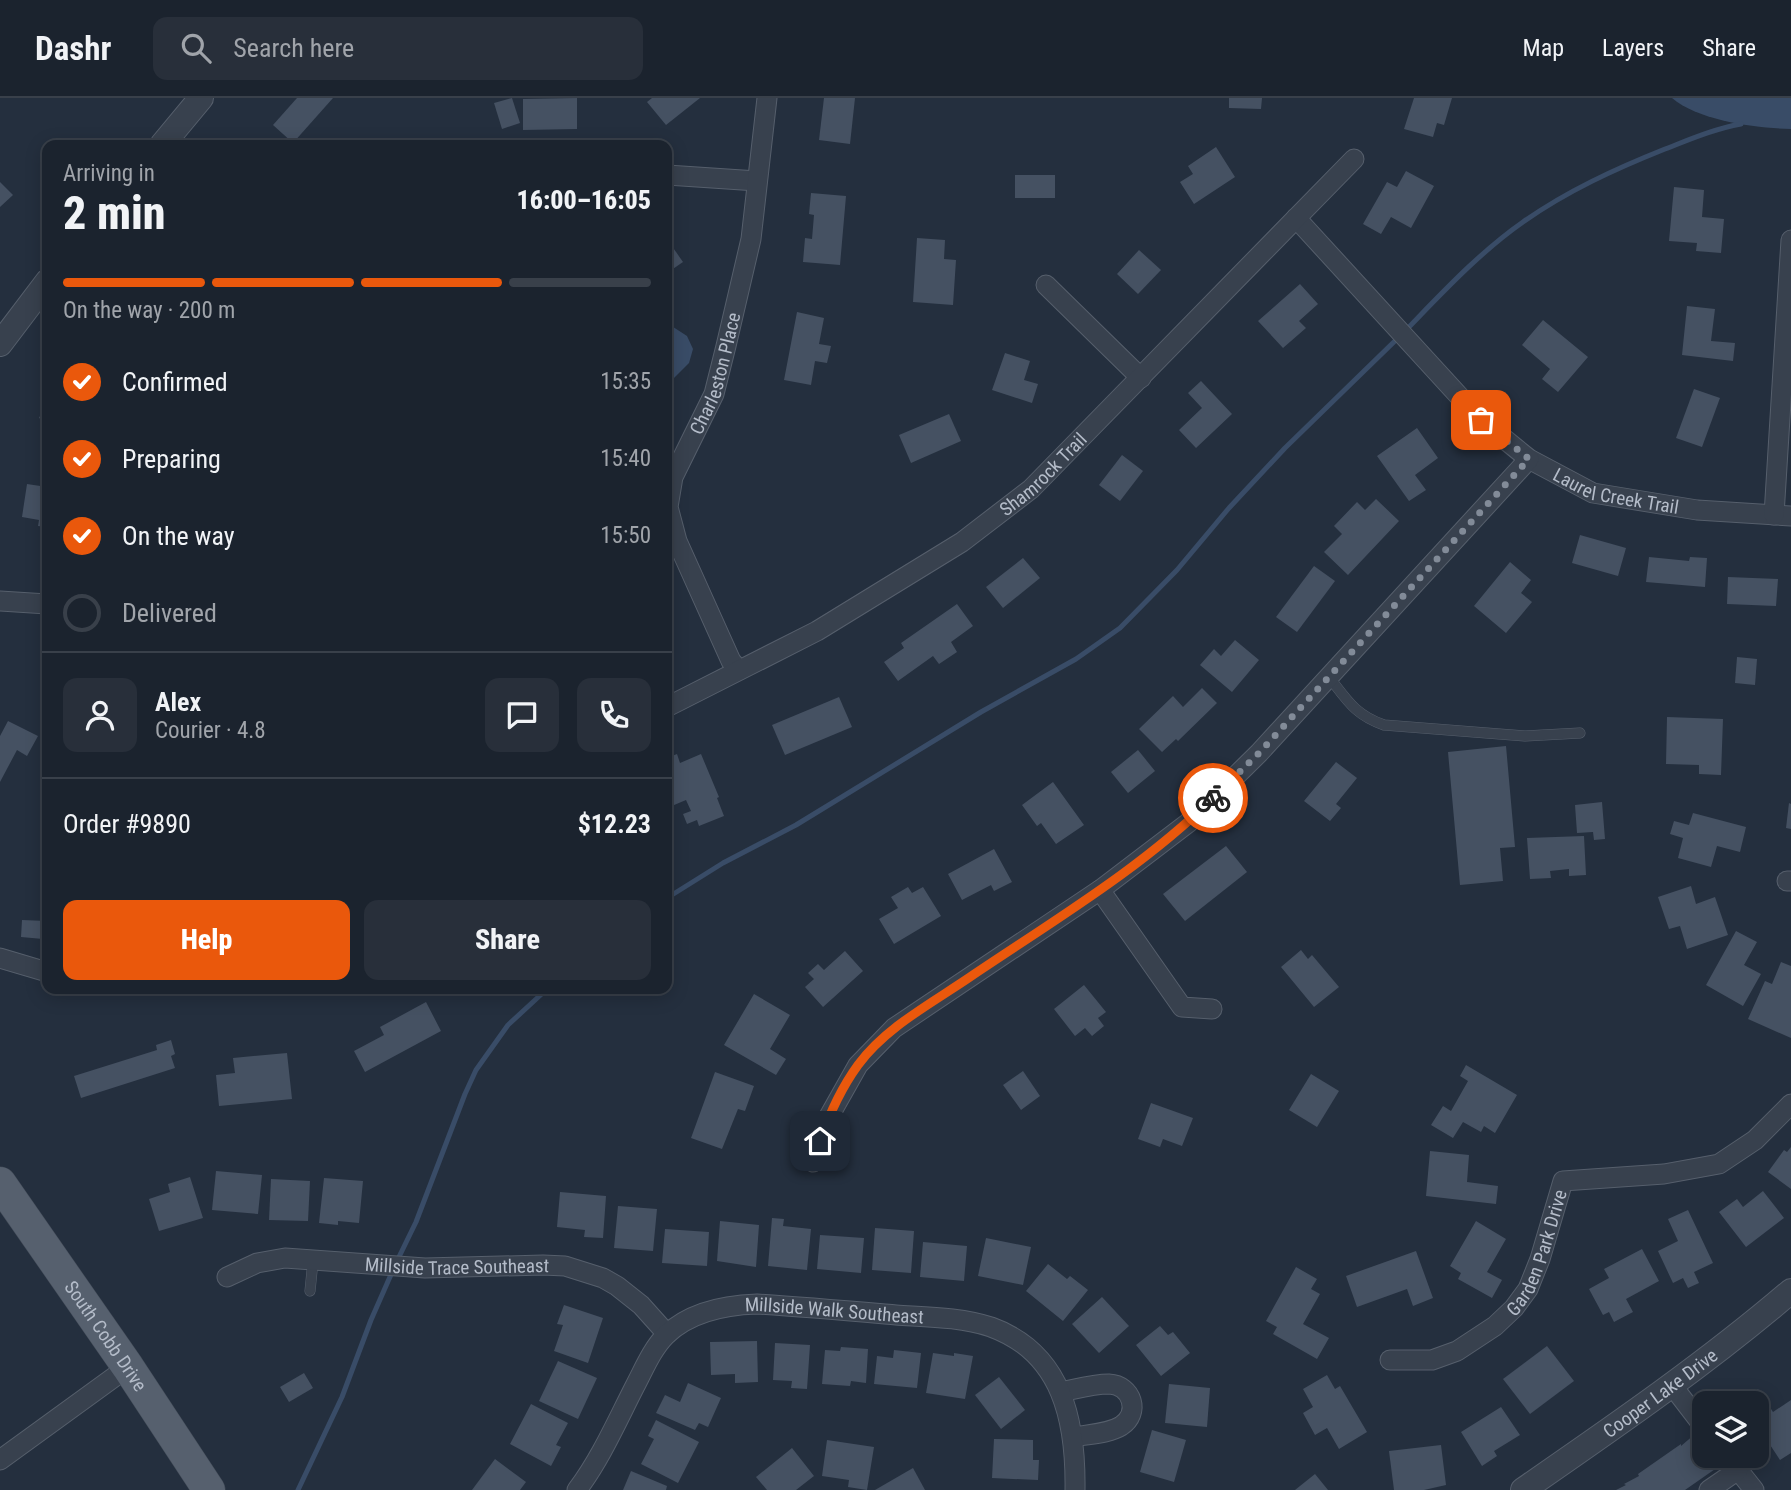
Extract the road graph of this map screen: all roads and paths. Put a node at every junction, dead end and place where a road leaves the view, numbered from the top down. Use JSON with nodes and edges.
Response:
{"nodes":[{"id":1,"x":201,"y":98,"type":"edge"},
{"id":2,"x":767,"y":98,"type":"edge"},
{"id":3,"x":166,"y":140,"type":"edge"},
{"id":4,"x":1354,"y":159,"type":"dead end"},
{"id":5,"x":672,"y":176,"type":"edge"},
{"id":6,"x":757,"y":181,"type":"junction"},
{"id":7,"x":1296,"y":218,"type":"junction"},
{"id":8,"x":1791,"y":240,"type":"edge"},
{"id":9,"x":1046,"y":285,"type":"dead end"},
{"id":10,"x":42,"y":289,"type":"edge"},
{"id":11,"x":0,"y":344,"type":"edge"},
{"id":12,"x":1141,"y":377,"type":"junction"},
{"id":13,"x":1529,"y":459,"type":"junction"},
{"id":14,"x":672,"y":483,"type":"edge"},
{"id":15,"x":1782,"y":516,"type":"edge"},
{"id":16,"x":672,"y":522,"type":"edge"},
{"id":17,"x":0,"y":601,"type":"edge"},
{"id":18,"x":42,"y":604,"type":"edge"},
{"id":19,"x":739,"y":670,"type":"junction"},
{"id":20,"x":1329,"y":677,"type":"junction"},
{"id":21,"x":672,"y":704,"type":"edge"},
{"id":22,"x":1580,"y":733,"type":"dead end"},
{"id":23,"x":1100,"y":890,"type":"junction"},
{"id":24,"x":0,"y":958,"type":"edge"},
{"id":25,"x":42,"y":971,"type":"edge"},
{"id":26,"x":1212,"y":1009,"type":"dead end"},
{"id":27,"x":1791,"y":1104,"type":"edge"},
{"id":28,"x":813,"y":1162,"type":"dead end"},
{"id":29,"x":0,"y":1183,"type":"edge"},
{"id":30,"x":313,"y":1261,"type":"junction"},
{"id":31,"x":228,"y":1277,"type":"dead end"},
{"id":32,"x":1791,"y":1291,"type":"edge"},
{"id":33,"x":310,"y":1292,"type":"dead end"},
{"id":34,"x":667,"y":1334,"type":"junction"},
{"id":35,"x":1390,"y":1360,"type":"dead end"},
{"id":36,"x":128,"y":1367,"type":"junction"},
{"id":37,"x":1671,"y":1384,"type":"junction"},
{"id":38,"x":1061,"y":1392,"type":"junction"},
{"id":39,"x":1692,"y":1411,"type":"edge"},
{"id":40,"x":1074,"y":1437,"type":"junction"},
{"id":41,"x":0,"y":1460,"type":"edge"},
{"id":42,"x":1729,"y":1468,"type":"edge"},
{"id":43,"x":1737,"y":1468,"type":"edge"},
{"id":44,"x":209,"y":1490,"type":"edge"},
{"id":45,"x":577,"y":1490,"type":"edge"},
{"id":46,"x":1075,"y":1490,"type":"edge"},
{"id":47,"x":1523,"y":1490,"type":"edge"},
{"id":48,"x":1709,"y":1490,"type":"edge"},
{"id":49,"x":1754,"y":1490,"type":"edge"}],
"edges":[{"from":1,"to":3,"type":"street"},
{"from":2,"to":6,"type":"street","name":"Charleston Place"},
{"from":4,"to":7,"type":"street","name":"Shamrock Trail"},
{"from":5,"to":6,"type":"street"},
{"from":6,"to":14,"type":"street","name":"Charleston Place"},
{"from":7,"to":12,"type":"street","name":"Shamrock Trail"},
{"from":7,"to":13,"type":"street","name":"Laurel Creek Trail"},
{"from":8,"to":15,"type":"street"},
{"from":9,"to":12,"type":"street"},
{"from":10,"to":11,"type":"street"},
{"from":12,"to":19,"type":"street","name":"Shamrock Trail"},
{"from":13,"to":15,"type":"street","name":"Laurel Creek Trail"},
{"from":13,"to":20,"type":"street"},
{"from":16,"to":19,"type":"street","name":"Charleston Place"},
{"from":17,"to":18,"type":"street"},
{"from":19,"to":21,"type":"street","name":"Shamrock Trail"},
{"from":20,"to":22,"type":"lane"},
{"from":20,"to":23,"type":"street"},
{"from":23,"to":26,"type":"street"},
{"from":23,"to":28,"type":"street"},
{"from":24,"to":25,"type":"street"},
{"from":27,"to":35,"type":"street","name":"Garden Park Drive"},
{"from":29,"to":36,"type":"main road","name":"South Cobb Drive"},
{"from":30,"to":31,"type":"street","name":"Millside Trace Southeast"},
{"from":30,"to":33,"type":"lane"},
{"from":30,"to":34,"type":"street","name":"Millside Trace Southeast"},
{"from":32,"to":37,"type":"street","name":"Cooper Lake Drive"},
{"from":34,"to":38,"type":"street","name":"Millside Walk Southeast"},
{"from":34,"to":45,"type":"street","name":"Millside Walk Southeast"},
{"from":36,"to":41,"type":"street"},
{"from":36,"to":44,"type":"main road","name":"South Cobb Drive"},
{"from":37,"to":39,"type":"street"},
{"from":37,"to":47,"type":"street","name":"Cooper Lake Drive"},
{"from":38,"to":40,"type":"street","name":"Millside Walk Southeast"},
{"from":38,"to":40,"type":"street"},
{"from":40,"to":46,"type":"street","name":"Millside Walk Southeast"},
{"from":42,"to":48,"type":"street"},
{"from":43,"to":49,"type":"street"}]}
